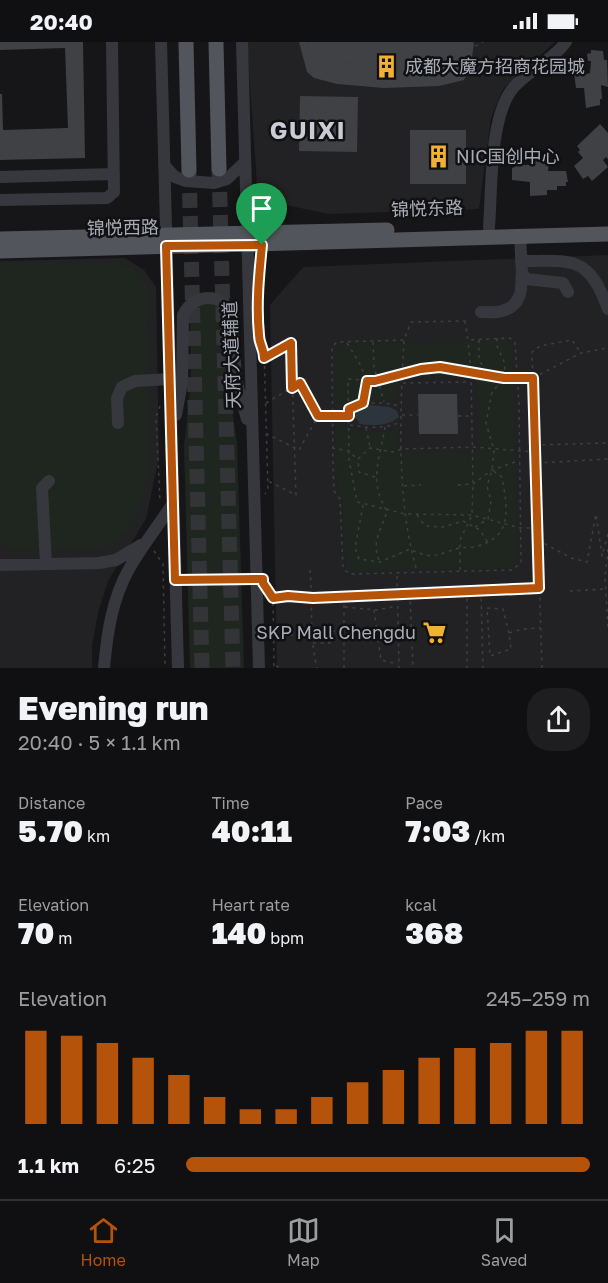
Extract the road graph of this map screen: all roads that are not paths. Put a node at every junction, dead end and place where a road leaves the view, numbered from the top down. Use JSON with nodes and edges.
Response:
{"nodes":[{"id":1,"x":112,"y":42,"type":"edge"},
{"id":2,"x":161,"y":42,"type":"edge"},
{"id":3,"x":186,"y":42,"type":"edge"},
{"id":4,"x":216,"y":42,"type":"edge"},
{"id":5,"x":242,"y":42,"type":"edge"},
{"id":6,"x":566,"y":42,"type":"edge"},
{"id":7,"x":245,"y":162,"type":"junction"},
{"id":8,"x":164,"y":165,"type":"junction"},
{"id":9,"x":219,"y":169,"type":"tunnel mouth"},
{"id":10,"x":189,"y":170,"type":"tunnel mouth"},
{"id":11,"x":114,"y":174,"type":"junction"},
{"id":12,"x":0,"y":177,"type":"edge"},
{"id":13,"x":0,"y":200,"type":"edge"},
{"id":14,"x":608,"y":223,"type":"edge"},
{"id":15,"x":489,"y":227,"type":"junction"},
{"id":16,"x":608,"y":234,"type":"edge"},
{"id":17,"x":520,"y":236,"type":"junction"},
{"id":18,"x":0,"y":239,"type":"edge"},
{"id":19,"x":166,"y":241,"type":"junction"},
{"id":20,"x":252,"y":241,"type":"junction"},
{"id":21,"x":0,"y":251,"type":"edge"},
{"id":22,"x":521,"y":267,"type":"junction"},
{"id":23,"x":570,"y":292,"type":"dead end"},
{"id":24,"x":608,"y":309,"type":"edge"},
{"id":25,"x":481,"y":312,"type":"dead end"},
{"id":26,"x":170,"y":379,"type":"junction"},
{"id":27,"x":118,"y":423,"type":"dead end"},
{"id":28,"x":252,"y":437,"type":"junction"},
{"id":29,"x":172,"y":439,"type":"junction"},
{"id":30,"x":49,"y":481,"type":"dead end"},
{"id":31,"x":173,"y":503,"type":"junction"},
{"id":32,"x":147,"y":541,"type":"junction"},
{"id":33,"x":46,"y":564,"type":"junction"},
{"id":34,"x":0,"y":565,"type":"edge"},
{"id":35,"x":104,"y":668,"type":"edge"},
{"id":36,"x":178,"y":668,"type":"edge"},
{"id":37,"x":259,"y":668,"type":"edge"}],
"edges":[{"from":1,"to":11,"type":"street"},
{"from":2,"to":8,"type":"street"},
{"from":3,"to":10,"type":"main road"},
{"from":4,"to":9,"type":"main road"},
{"from":5,"to":7,"type":"street","name":"天府大道辅道"},
{"from":6,"to":15,"type":"street"},
{"from":7,"to":8,"type":"street"},
{"from":7,"to":20,"type":"street","name":"天府大道辅道"},
{"from":8,"to":19,"type":"street"},
{"from":11,"to":12,"type":"street"},
{"from":11,"to":13,"type":"street"},
{"from":14,"to":15,"type":"main road","name":"锦悦东路"},
{"from":15,"to":20,"type":"main road","name":"锦悦东路"},
{"from":16,"to":17,"type":"main road","name":"锦悦东路"},
{"from":17,"to":20,"type":"main road","name":"锦悦东路"},
{"from":17,"to":22,"type":"street"},
{"from":18,"to":19,"type":"main road","name":"锦悦西路"},
{"from":19,"to":20,"type":"main road","name":"锦悦西路"},
{"from":19,"to":21,"type":"main road","name":"锦悦西路"},
{"from":19,"to":26,"type":"street"},
{"from":20,"to":28,"type":"street","name":"天府大道辅道"},
{"from":22,"to":23,"type":"street"},
{"from":22,"to":24,"type":"street"},
{"from":22,"to":25,"type":"street"},
{"from":26,"to":27,"type":"street"},
{"from":26,"to":29,"type":"street"},
{"from":28,"to":29,"type":"street"},
{"from":28,"to":37,"type":"street","name":"天府大道辅道"},
{"from":29,"to":31,"type":"street"},
{"from":30,"to":33,"type":"street"},
{"from":31,"to":32,"type":"street"},
{"from":31,"to":36,"type":"street"},
{"from":32,"to":33,"type":"street"},
{"from":32,"to":35,"type":"street"},
{"from":33,"to":34,"type":"street"}]}
